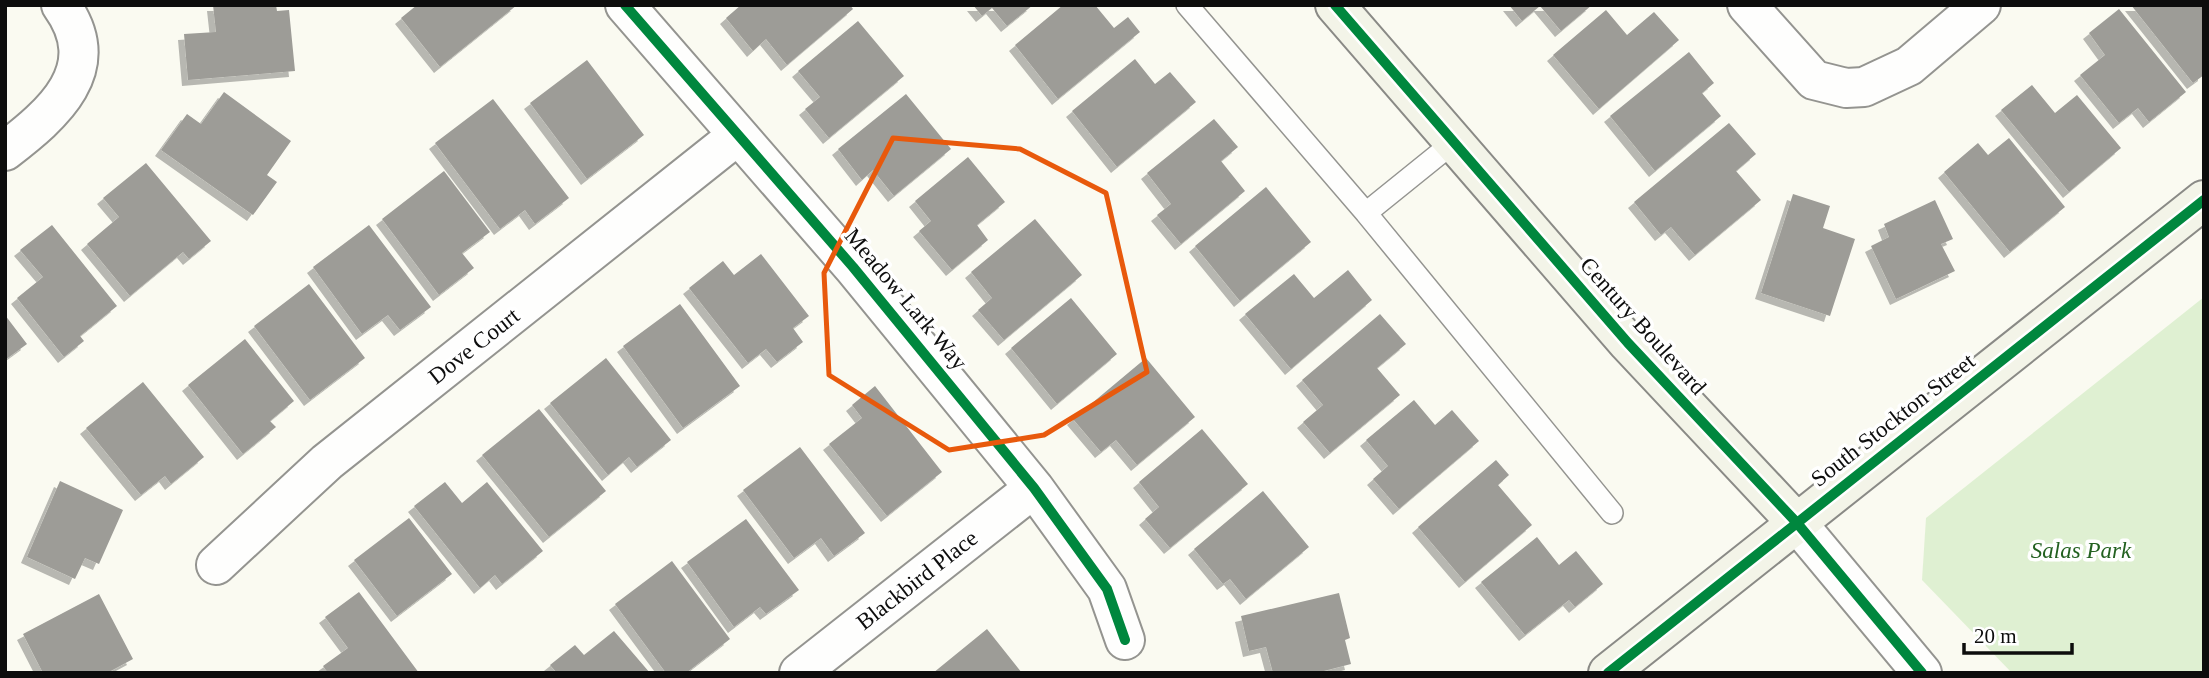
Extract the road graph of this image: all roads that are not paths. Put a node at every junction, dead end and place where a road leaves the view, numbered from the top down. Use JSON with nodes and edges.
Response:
{"nodes":[{"id":1,"x":61,"y":5,"type":"edge"},
{"id":2,"x":625,"y":5,"type":"edge"},
{"id":3,"x":1187,"y":5,"type":"edge"},
{"id":4,"x":1335,"y":5,"type":"edge"},
{"id":5,"x":1747,"y":5,"type":"edge"},
{"id":6,"x":1981,"y":5,"type":"edge"},
{"id":7,"x":738,"y":135,"type":"junction"},
{"id":8,"x":1454,"y":142,"type":"junction"},
{"id":9,"x":5,"y":151,"type":"edge"},
{"id":10,"x":2204,"y":200,"type":"edge"},
{"id":11,"x":1366,"y":213,"type":"junction"},
{"id":12,"x":1034,"y":488,"type":"junction"},
{"id":13,"x":1612,"y":513,"type":"dead end"},
{"id":14,"x":1797,"y":523,"type":"junction"},
{"id":15,"x":216,"y":565,"type":"dead end"},
{"id":16,"x":1125,"y":640,"type":"dead end"},
{"id":17,"x":799,"y":673,"type":"edge"},
{"id":18,"x":1608,"y":673,"type":"edge"},
{"id":19,"x":1922,"y":673,"type":"edge"}],
"edges":[{"from":1,"to":9,"type":"street"},
{"from":2,"to":7,"type":"street","name":"Meadow Lark Way"},
{"from":3,"to":11,"type":"lane"},
{"from":4,"to":8,"type":"street","name":"Century Boulevard"},
{"from":5,"to":6,"type":"street"},
{"from":7,"to":12,"type":"street","name":"Meadow Lark Way"},
{"from":7,"to":15,"type":"street","name":"Dove Court"},
{"from":8,"to":11,"type":"lane"},
{"from":8,"to":14,"type":"street","name":"Century Boulevard"},
{"from":10,"to":14,"type":"street","name":"South Stockton Street"},
{"from":11,"to":13,"type":"lane"},
{"from":12,"to":16,"type":"street","name":"Meadow Lark Way"},
{"from":12,"to":17,"type":"street","name":"Blackbird Place"},
{"from":14,"to":18,"type":"street","name":"South Stockton Street"},
{"from":14,"to":19,"type":"street","name":"Century Boulevard"}]}
